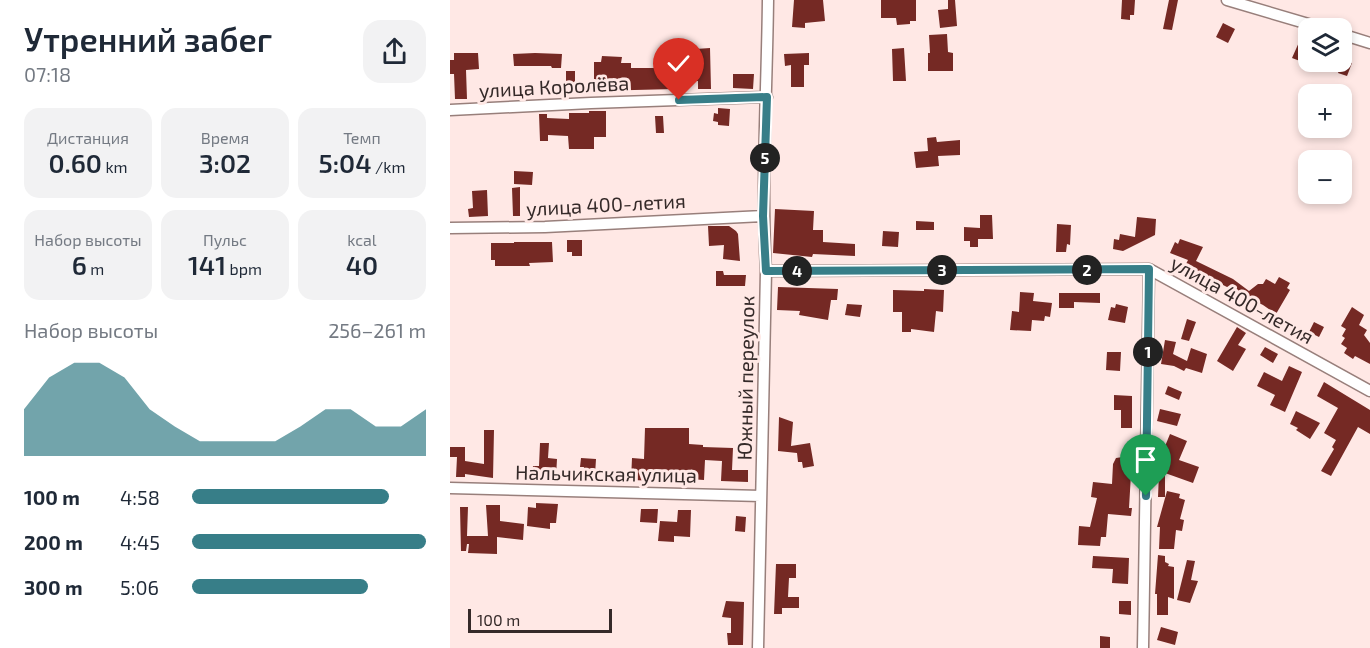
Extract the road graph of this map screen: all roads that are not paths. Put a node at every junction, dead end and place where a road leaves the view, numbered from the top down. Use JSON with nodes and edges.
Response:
{"nodes":[{"id":1,"x":768,"y":0,"type":"edge"},
{"id":2,"x":1227,"y":0,"type":"edge"},
{"id":3,"x":1298,"y":21,"type":"edge"},
{"id":4,"x":1352,"y":37,"type":"edge"},
{"id":5,"x":1370,"y":43,"type":"edge"},
{"id":6,"x":767,"y":97,"type":"junction"},
{"id":7,"x":450,"y":110,"type":"edge"},
{"id":8,"x":763,"y":216,"type":"junction"},
{"id":9,"x":450,"y":228,"type":"edge"},
{"id":10,"x":1149,"y":269,"type":"junction"},
{"id":11,"x":766,"y":271,"type":"junction"},
{"id":12,"x":1370,"y":391,"type":"edge"},
{"id":13,"x":450,"y":488,"type":"edge"},
{"id":14,"x":761,"y":496,"type":"junction"},
{"id":15,"x":758,"y":648,"type":"edge"},
{"id":16,"x":1143,"y":648,"type":"edge"}],
"edges":[{"from":1,"to":6,"type":"street","name":"Южный переулок"},
{"from":2,"to":3,"type":"street"},
{"from":4,"to":5,"type":"street"},
{"from":6,"to":7,"type":"street","name":"улица Королёва"},
{"from":6,"to":8,"type":"street","name":"Южный переулок"},
{"from":8,"to":9,"type":"street","name":"улица 400-летия"},
{"from":8,"to":11,"type":"street","name":"Южный переулок"},
{"from":10,"to":11,"type":"street","name":"улица 400-летия"},
{"from":10,"to":12,"type":"street","name":"улица 400-летия"},
{"from":10,"to":16,"type":"street"},
{"from":11,"to":14,"type":"street","name":"Южный переулок"},
{"from":13,"to":14,"type":"street","name":"Нальчикская улица"},
{"from":14,"to":15,"type":"street","name":"Южный переулок"}]}
